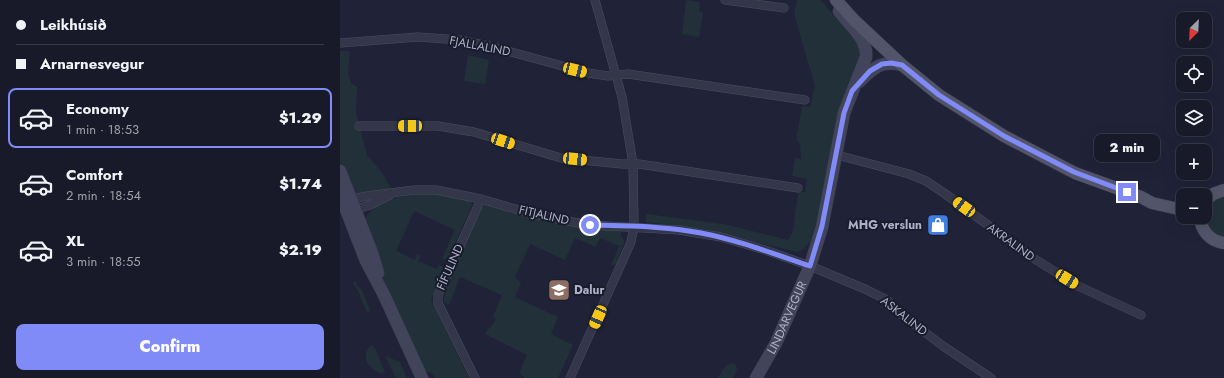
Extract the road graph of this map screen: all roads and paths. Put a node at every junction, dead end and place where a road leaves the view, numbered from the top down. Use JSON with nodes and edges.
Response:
{"nodes":[{"id":1,"x":595,"y":0,"type":"edge"},
{"id":2,"x":725,"y":0,"type":"edge"},
{"id":3,"x":728,"y":0,"type":"edge"},
{"id":4,"x":832,"y":0,"type":"edge"},
{"id":5,"x":836,"y":0,"type":"edge"},
{"id":6,"x":843,"y":0,"type":"edge"},
{"id":7,"x":784,"y":8,"type":"dead end"},
{"id":8,"x":340,"y":43,"type":"edge"},
{"id":9,"x":902,"y":65,"type":"junction"},
{"id":10,"x":617,"y":75,"type":"junction"},
{"id":11,"x":852,"y":91,"type":"junction"},
{"id":12,"x":805,"y":100,"type":"dead end"},
{"id":13,"x":973,"y":116,"type":"junction"},
{"id":14,"x":359,"y":126,"type":"dead end"},
{"id":15,"x":836,"y":155,"type":"junction"},
{"id":16,"x":633,"y":164,"type":"junction"},
{"id":17,"x":340,"y":171,"type":"edge"},
{"id":18,"x":798,"y":188,"type":"dead end"},
{"id":19,"x":1141,"y":197,"type":"junction"},
{"id":20,"x":481,"y":199,"type":"junction"},
{"id":21,"x":1176,"y":200,"type":"edge"},
{"id":22,"x":347,"y":203,"type":"edge"},
{"id":23,"x":1176,"y":208,"type":"edge"},
{"id":24,"x":1201,"y":224,"type":"edge"},
{"id":25,"x":634,"y":226,"type":"junction"},
{"id":26,"x":1224,"y":243,"type":"edge"},
{"id":27,"x":810,"y":266,"type":"junction"},
{"id":28,"x":1141,"y":315,"type":"dead end"},
{"id":29,"x":422,"y":378,"type":"edge"},
{"id":30,"x":475,"y":378,"type":"edge"},
{"id":31,"x":570,"y":378,"type":"edge"},
{"id":32,"x":756,"y":378,"type":"edge"},
{"id":33,"x":991,"y":378,"type":"edge"}],
"edges":[{"from":1,"to":10,"type":"street"},
{"from":2,"to":3,"type":"street"},
{"from":3,"to":7,"type":"street"},
{"from":4,"to":11,"type":"street","name":"LINDARVEGUR"},
{"from":5,"to":9,"type":"main road"},
{"from":6,"to":13,"type":"main road"},
{"from":8,"to":10,"type":"street","name":"FJALLALIND"},
{"from":9,"to":11,"type":"street","name":"LINDARVEGUR"},
{"from":9,"to":13,"type":"main road"},
{"from":10,"to":12,"type":"street","name":"FJALLALIND"},
{"from":10,"to":16,"type":"street"},
{"from":11,"to":15,"type":"street","name":"LINDARVEGUR"},
{"from":13,"to":19,"type":"main road"},
{"from":14,"to":16,"type":"street"},
{"from":15,"to":27,"type":"street","name":"LINDARVEGUR"},
{"from":15,"to":28,"type":"street","name":"AKRALIND"},
{"from":16,"to":18,"type":"street"},
{"from":16,"to":25,"type":"street"},
{"from":17,"to":22,"type":"street"},
{"from":19,"to":21,"type":"main road"},
{"from":19,"to":23,"type":"main road"},
{"from":20,"to":22,"type":"street","name":"FITJALIND"},
{"from":20,"to":25,"type":"street","name":"FITJALIND"},
{"from":20,"to":30,"type":"street","name":"FÍFULIND"},
{"from":22,"to":29,"type":"street"},
{"from":24,"to":26,"type":"main road"},
{"from":25,"to":27,"type":"street","name":"FITJALIND"},
{"from":25,"to":31,"type":"street"},
{"from":27,"to":32,"type":"street","name":"LINDARVEGUR"},
{"from":27,"to":33,"type":"street","name":"ASKALIND"}]}
